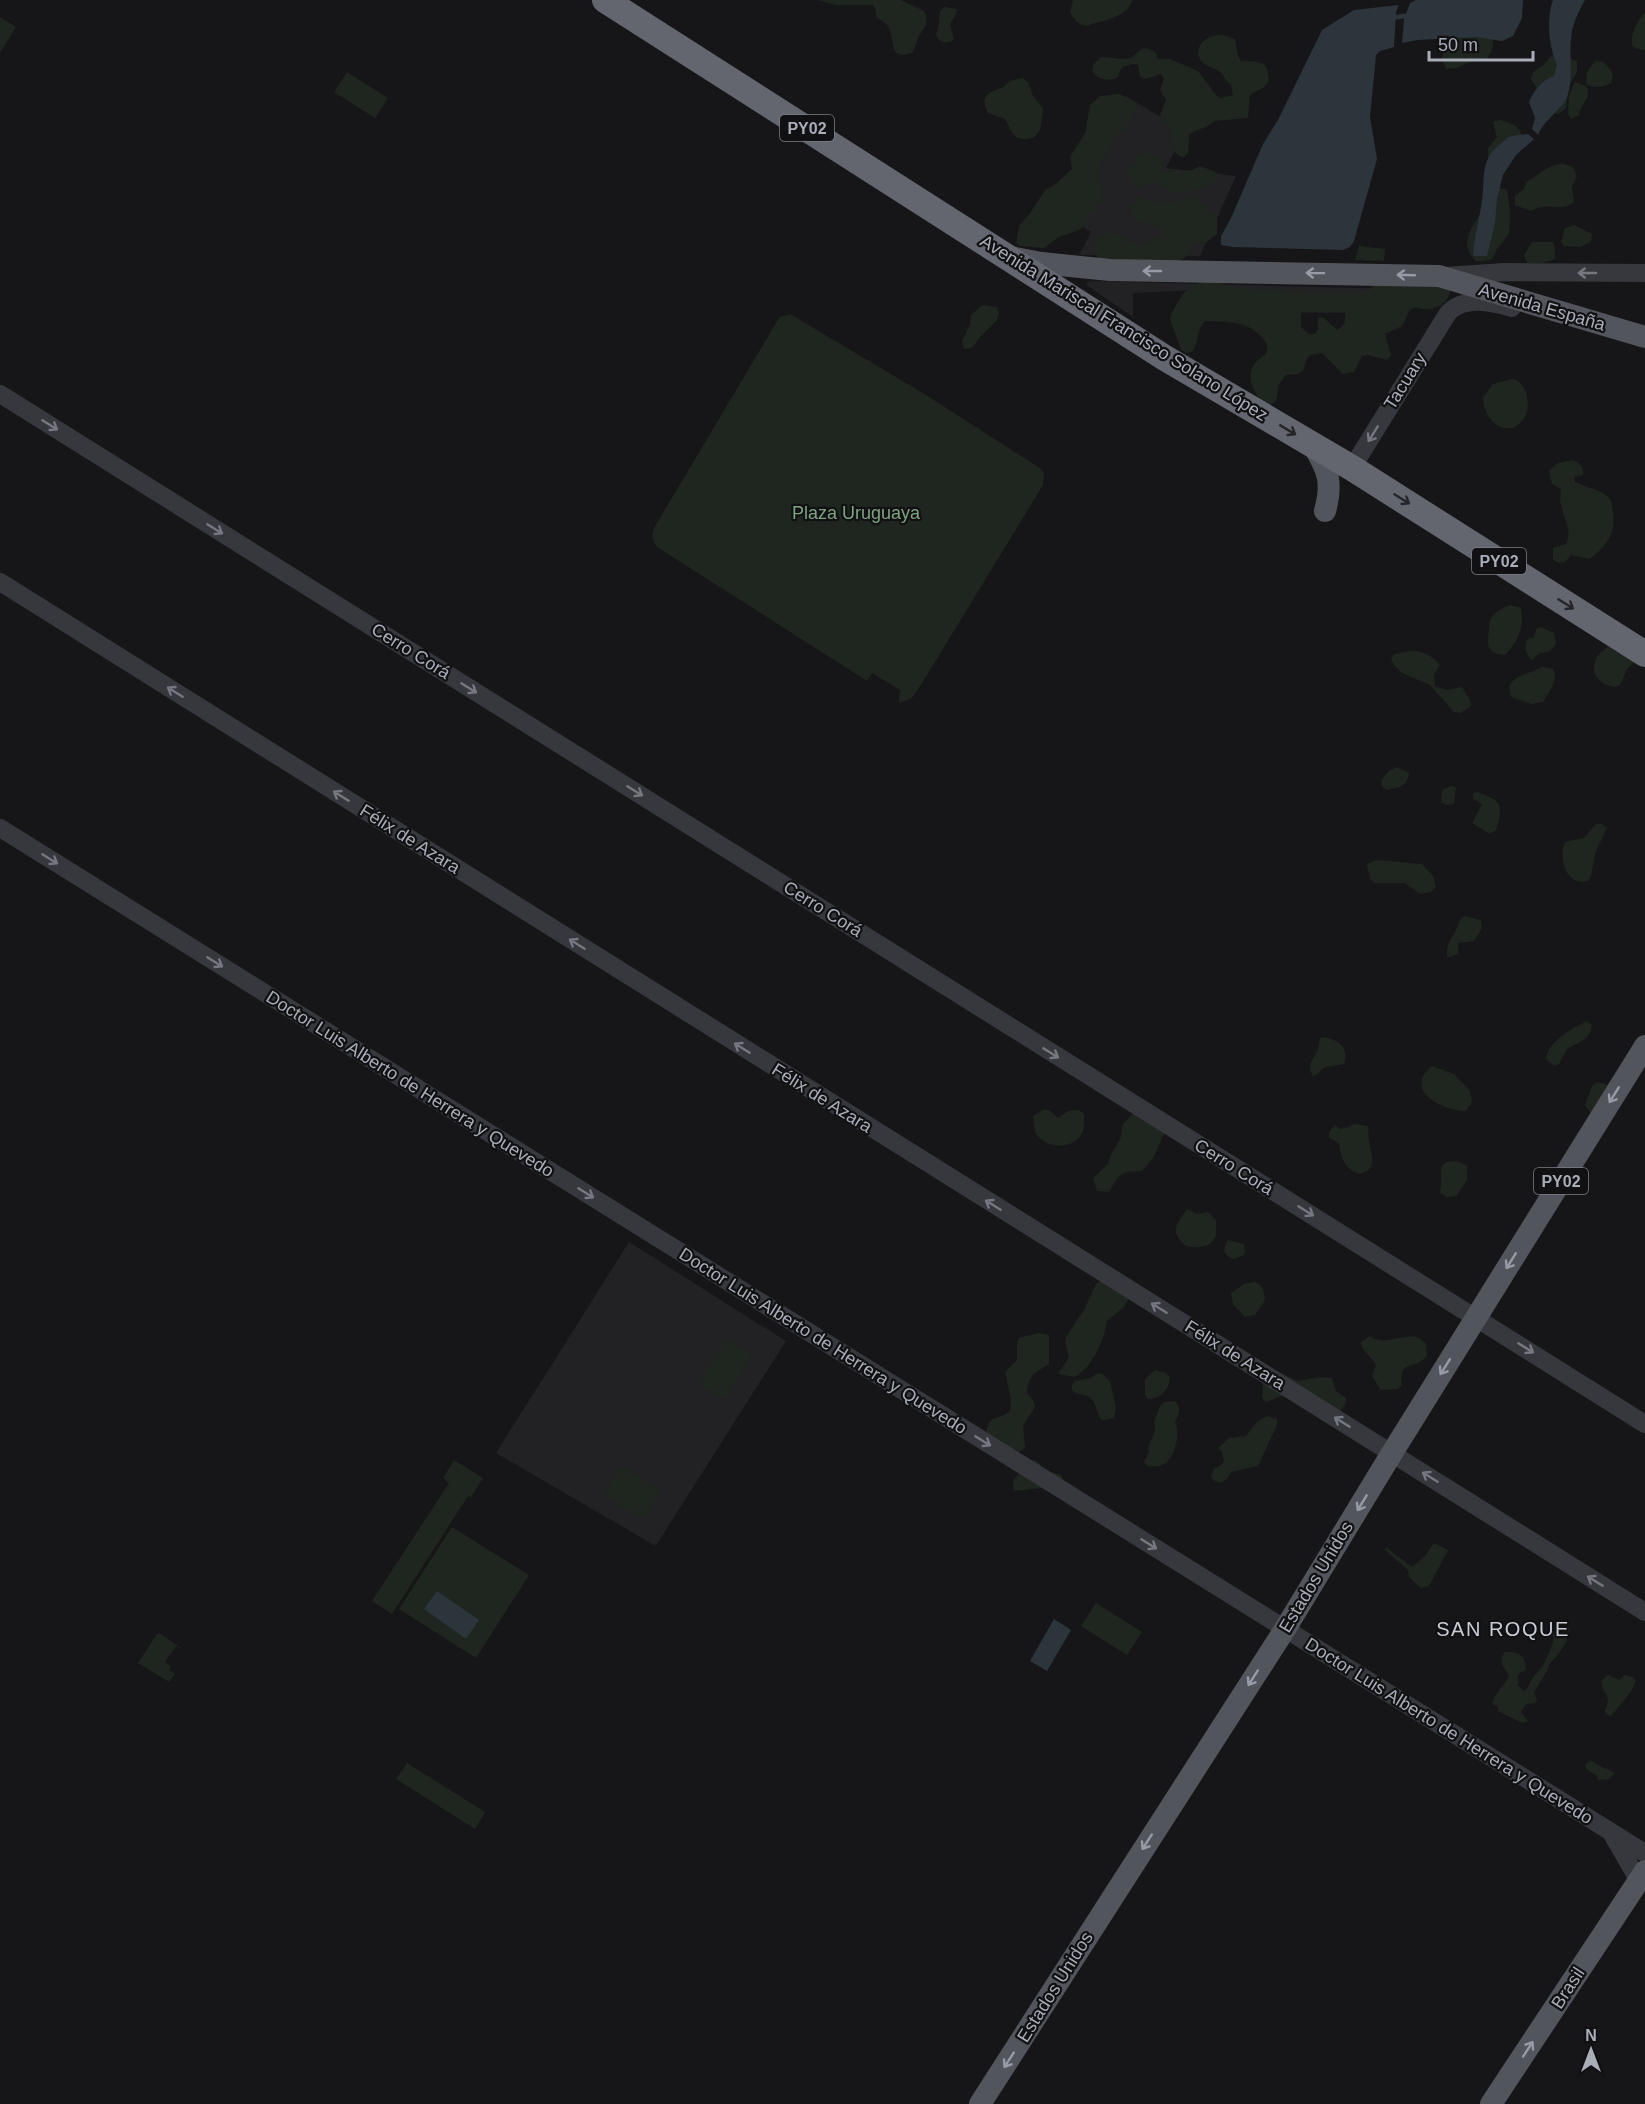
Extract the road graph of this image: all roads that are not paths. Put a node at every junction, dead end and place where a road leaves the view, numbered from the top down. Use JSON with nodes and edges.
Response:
{"nodes":[{"id":1,"x":605,"y":0,"type":"edge"},
{"id":2,"x":1009,"y":257,"type":"junction"},
{"id":3,"x":1645,"y":273,"type":"edge"},
{"id":4,"x":1439,"y":276,"type":"junction"},
{"id":5,"x":1645,"y":338,"type":"edge"},
{"id":6,"x":0,"y":394,"type":"edge"},
{"id":7,"x":1313,"y":445,"type":"junction"},
{"id":8,"x":1352,"y":468,"type":"junction"},
{"id":9,"x":1325,"y":511,"type":"dead end"},
{"id":10,"x":0,"y":582,"type":"edge"},
{"id":11,"x":1645,"y":654,"type":"edge"},
{"id":12,"x":0,"y":828,"type":"edge"},
{"id":13,"x":1645,"y":1046,"type":"edge"},
{"id":14,"x":1476,"y":1317,"type":"junction"},
{"id":15,"x":1645,"y":1424,"type":"edge"},
{"id":16,"x":1392,"y":1453,"type":"junction"},
{"id":17,"x":1645,"y":1612,"type":"edge"},
{"id":18,"x":1285,"y":1629,"type":"junction"},
{"id":19,"x":1611,"y":1832,"type":"junction"},
{"id":20,"x":1645,"y":1853,"type":"edge"},
{"id":21,"x":1643,"y":1882,"type":"edge"},
{"id":22,"x":980,"y":2104,"type":"edge"},
{"id":23,"x":1491,"y":2104,"type":"edge"}],
"edges":[{"from":1,"to":2,"type":"highway","name":"Avenida Mariscal Francisco Solano López","number":"PY02"},
{"from":4,"to":2,"type":"main road","number":"PY02","one_way":true},
{"from":2,"to":7,"type":"highway","name":"Avenida Mariscal Francisco Solano López","number":"PY02","one_way":true},
{"from":3,"to":4,"type":"street","one_way":true},
{"from":4,"to":5,"type":"main road","name":"Avenida España","number":"PY02"},
{"from":5,"to":8,"type":"street","name":"Tacuary","one_way":true},
{"from":6,"to":14,"type":"street","name":"Cerro Corá","one_way":true},
{"from":7,"to":8,"type":"highway","name":"Avenida Mariscal Francisco Solano López","number":"PY02"},
{"from":7,"to":9,"type":"main road"},
{"from":8,"to":11,"type":"highway","name":"Avenida Mariscal Francisco Solano López","number":"PY02","one_way":true},
{"from":16,"to":10,"type":"street","name":"Félix de Azara","one_way":true},
{"from":12,"to":18,"type":"street","name":"Doctor Luis Alberto de Herrera y Quevedo","one_way":true},
{"from":13,"to":14,"type":"main road","name":"Estados Unidos","number":"PY02","one_way":true},
{"from":14,"to":15,"type":"street","name":"Cerro Corá","one_way":true},
{"from":14,"to":16,"type":"main road","name":"Estados Unidos","number":"PY02","one_way":true},
{"from":17,"to":16,"type":"street","name":"Félix de Azara","one_way":true},
{"from":16,"to":18,"type":"main road","name":"Estados Unidos","number":"PY02","one_way":true},
{"from":18,"to":19,"type":"street","name":"Doctor Luis Alberto de Herrera y Quevedo"},
{"from":18,"to":22,"type":"main road","name":"Estados Unidos","one_way":true},
{"from":19,"to":20,"type":"street","name":"Doctor Luis Alberto de Herrera y Quevedo"},
{"from":19,"to":21,"type":"street"},
{"from":23,"to":21,"type":"main road","name":"Brasil","one_way":true}]}
